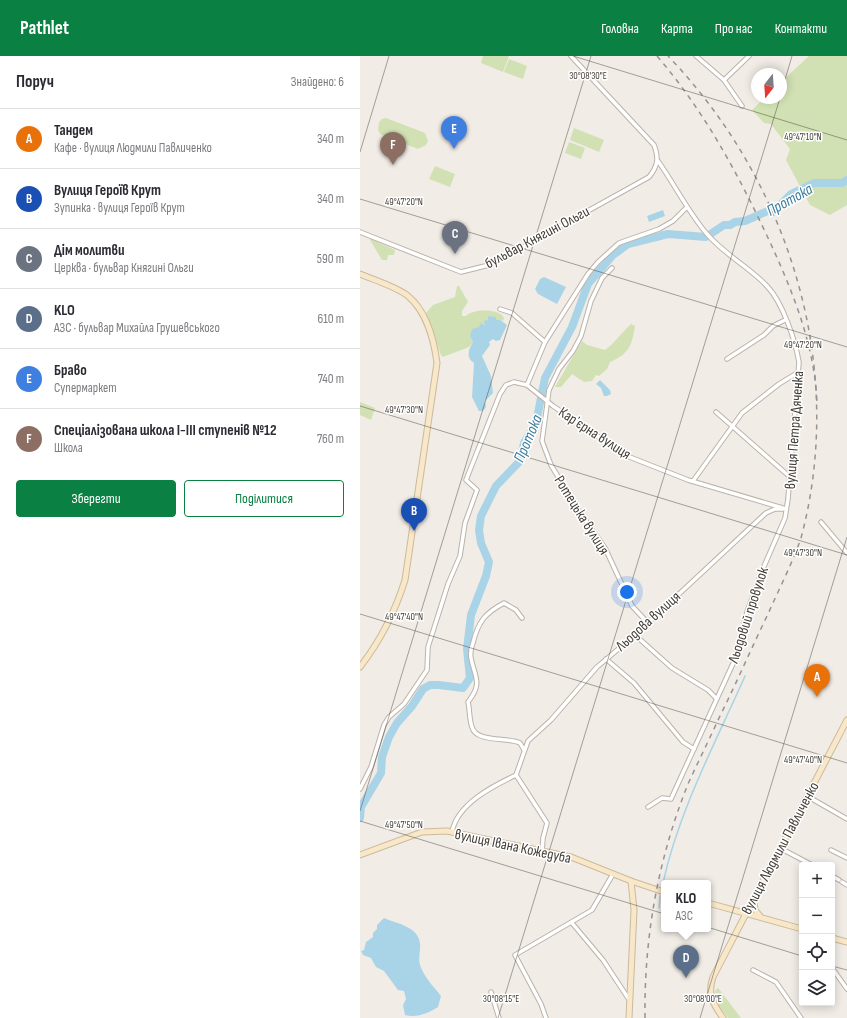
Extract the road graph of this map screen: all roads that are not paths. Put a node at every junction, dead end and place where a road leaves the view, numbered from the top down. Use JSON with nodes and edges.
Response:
{"nodes":[{"id":1,"x":571,"y":56,"type":"edge"},
{"id":2,"x":696,"y":56,"type":"edge"},
{"id":3,"x":749,"y":56,"type":"edge"},
{"id":4,"x":724,"y":80,"type":"junction"},
{"id":5,"x":742,"y":106,"type":"dead end"},
{"id":6,"x":658,"y":161,"type":"junction"},
{"id":7,"x":686,"y":208,"type":"junction"},
{"id":8,"x":360,"y":232,"type":"edge"},
{"id":9,"x":612,"y":268,"type":"dead end"},
{"id":10,"x":360,"y":274,"type":"edge"},
{"id":11,"x":500,"y":309,"type":"dead end"},
{"id":12,"x":785,"y":320,"type":"junction"},
{"id":13,"x":545,"y":342,"type":"junction"},
{"id":14,"x":727,"y":359,"type":"dead end"},
{"id":15,"x":797,"y":374,"type":"junction"},
{"id":16,"x":527,"y":385,"type":"junction"},
{"id":17,"x":547,"y":400,"type":"junction"},
{"id":18,"x":716,"y":412,"type":"dead end"},
{"id":19,"x":733,"y":426,"type":"junction"},
{"id":20,"x":790,"y":477,"type":"junction"},
{"id":21,"x":693,"y":481,"type":"junction"},
{"id":22,"x":786,"y":509,"type":"junction"},
{"id":23,"x":821,"y":522,"type":"dead end"},
{"id":24,"x":847,"y":553,"type":"edge"},
{"id":25,"x":522,"y":618,"type":"dead end"},
{"id":26,"x":647,"y":622,"type":"junction"},
{"id":27,"x":635,"y":635,"type":"junction"},
{"id":28,"x":606,"y":659,"type":"junction"},
{"id":29,"x":360,"y":667,"type":"edge"},
{"id":30,"x":716,"y":698,"type":"junction"},
{"id":31,"x":847,"y":720,"type":"edge"},
{"id":32,"x":694,"y":749,"type":"junction"},
{"id":33,"x":524,"y":750,"type":"junction"},
{"id":34,"x":516,"y":775,"type":"junction"},
{"id":35,"x":360,"y":789,"type":"edge"},
{"id":36,"x":807,"y":796,"type":"junction"},
{"id":37,"x":648,"y":806,"type":"dead end"},
{"id":38,"x":847,"y":820,"type":"edge"},
{"id":39,"x":452,"y":832,"type":"junction"},
{"id":40,"x":780,"y":848,"type":"junction"},
{"id":41,"x":832,"y":850,"type":"dead end"},
{"id":42,"x":542,"y":851,"type":"junction"},
{"id":43,"x":360,"y":855,"type":"edge"},
{"id":44,"x":847,"y":858,"type":"edge"},
{"id":45,"x":806,"y":862,"type":"edge"},
{"id":46,"x":613,"y":874,"type":"junction"},
{"id":47,"x":835,"y":878,"type":"edge"},
{"id":48,"x":631,"y":882,"type":"junction"},
{"id":49,"x":847,"y":885,"type":"edge"},
{"id":50,"x":661,"y":891,"type":"edge"},
{"id":51,"x":752,"y":903,"type":"junction"},
{"id":52,"x":711,"y":904,"type":"edge"},
{"id":53,"x":735,"y":910,"type":"junction"},
{"id":54,"x":746,"y":913,"type":"junction"},
{"id":55,"x":758,"y":916,"type":"junction"},
{"id":56,"x":572,"y":923,"type":"junction"},
{"id":57,"x":740,"y":924,"type":"junction"},
{"id":58,"x":799,"y":928,"type":"edge"},
{"id":59,"x":835,"y":939,"type":"edge"},
{"id":60,"x":847,"y":942,"type":"edge"},
{"id":61,"x":753,"y":970,"type":"dead end"},
{"id":62,"x":833,"y":970,"type":"edge"},
{"id":63,"x":847,"y":989,"type":"edge"},
{"id":64,"x":491,"y":992,"type":"dead end"},
{"id":65,"x":628,"y":998,"type":"junction"},
{"id":66,"x":499,"y":1018,"type":"edge"},
{"id":67,"x":546,"y":1018,"type":"edge"},
{"id":68,"x":629,"y":1018,"type":"edge"},
{"id":69,"x":723,"y":1018,"type":"edge"},
{"id":70,"x":801,"y":1018,"type":"edge"}],
"edges":[{"from":1,"to":6,"type":"street","name":"вулиця Петра Дяченка"},
{"from":2,"to":4,"type":"street"},
{"from":3,"to":4,"type":"street"},
{"from":4,"to":5,"type":"street"},
{"from":6,"to":7,"type":"street","name":"вулиця Петра Дяченка"},
{"from":6,"to":8,"type":"street","name":"бульвар Княгині Ольги"},
{"from":7,"to":12,"type":"street","name":"вулиця Петра Дяченка"},
{"from":7,"to":13,"type":"street"},
{"from":9,"to":17,"type":"street","name":"Карʼєрна вулиця"},
{"from":10,"to":29,"type":"street"},
{"from":11,"to":13,"type":"street"},
{"from":12,"to":14,"type":"street"},
{"from":12,"to":15,"type":"street","name":"вулиця Петра Дяченка"},
{"from":13,"to":16,"type":"street"},
{"from":15,"to":19,"type":"street"},
{"from":15,"to":20,"type":"street","name":"вулиця Петра Дяченка"},
{"from":16,"to":17,"type":"street"},
{"from":16,"to":35,"type":"street"},
{"from":17,"to":21,"type":"street","name":"Карʼєрна вулиця"},
{"from":17,"to":26,"type":"street","name":"Ротецька вулиця"},
{"from":18,"to":19,"type":"street"},
{"from":19,"to":20,"type":"street"},
{"from":19,"to":21,"type":"street"},
{"from":20,"to":22,"type":"street","name":"вулиця Петра Дяченка"},
{"from":21,"to":22,"type":"street","name":"Карʼєрна вулиця"},
{"from":22,"to":26,"type":"street","name":"Льодова вулиця"},
{"from":22,"to":30,"type":"street","name":"Льодовий провулок"},
{"from":23,"to":24,"type":"street"},
{"from":25,"to":33,"type":"street"},
{"from":26,"to":27,"type":"street","name":"Льодова вулиця"},
{"from":27,"to":28,"type":"street","name":"Льодова вулиця"},
{"from":27,"to":30,"type":"street"},
{"from":28,"to":32,"type":"street"},
{"from":28,"to":33,"type":"street","name":"Льодова вулиця"},
{"from":30,"to":32,"type":"street","name":"Льодовий провулок"},
{"from":31,"to":36,"type":"street","name":"вулиця Людмили Павличенко"},
{"from":32,"to":37,"type":"street","name":"Льодовий провулок"},
{"from":33,"to":34,"type":"street","name":"Льодова вулиця"},
{"from":34,"to":39,"type":"street"},
{"from":34,"to":42,"type":"street"},
{"from":36,"to":38,"type":"street"},
{"from":36,"to":40,"type":"street","name":"вулиця Людмили Павличенко"},
{"from":39,"to":42,"type":"street","name":"вулиця Івана Кожедуба"},
{"from":39,"to":43,"type":"street","name":"вулиця Івана Кожедуба"},
{"from":40,"to":45,"type":"street"},
{"from":40,"to":51,"type":"street","name":"вулиця Людмили Павличенко"},
{"from":41,"to":44,"type":"street"},
{"from":42,"to":46,"type":"street","name":"вулиця Івана Кожедуба"},
{"from":46,"to":48,"type":"street","name":"вулиця Івана Кожедуба"},
{"from":46,"to":56,"type":"street"},
{"from":47,"to":49,"type":"street"},
{"from":48,"to":50,"type":"street","name":"вулиця Івана Кожедуба"},
{"from":48,"to":65,"type":"street"},
{"from":51,"to":53,"type":"street"},
{"from":51,"to":54,"type":"street","name":"вулиця Людмили Павличенко"},
{"from":51,"to":55,"type":"street"},
{"from":52,"to":53,"type":"street"},
{"from":53,"to":54,"type":"street"},
{"from":53,"to":57,"type":"street"},
{"from":54,"to":55,"type":"street"},
{"from":54,"to":57,"type":"street","name":"вулиця Людмили Павличенко"},
{"from":55,"to":57,"type":"street"},
{"from":55,"to":58,"type":"street"},
{"from":56,"to":65,"type":"street"},
{"from":56,"to":67,"type":"street"},
{"from":57,"to":69,"type":"street","name":"вулиця Людмили Павличенко"},
{"from":59,"to":60,"type":"street"},
{"from":61,"to":70,"type":"street"},
{"from":62,"to":63,"type":"street"},
{"from":64,"to":66,"type":"street"},
{"from":65,"to":68,"type":"street"}]}
